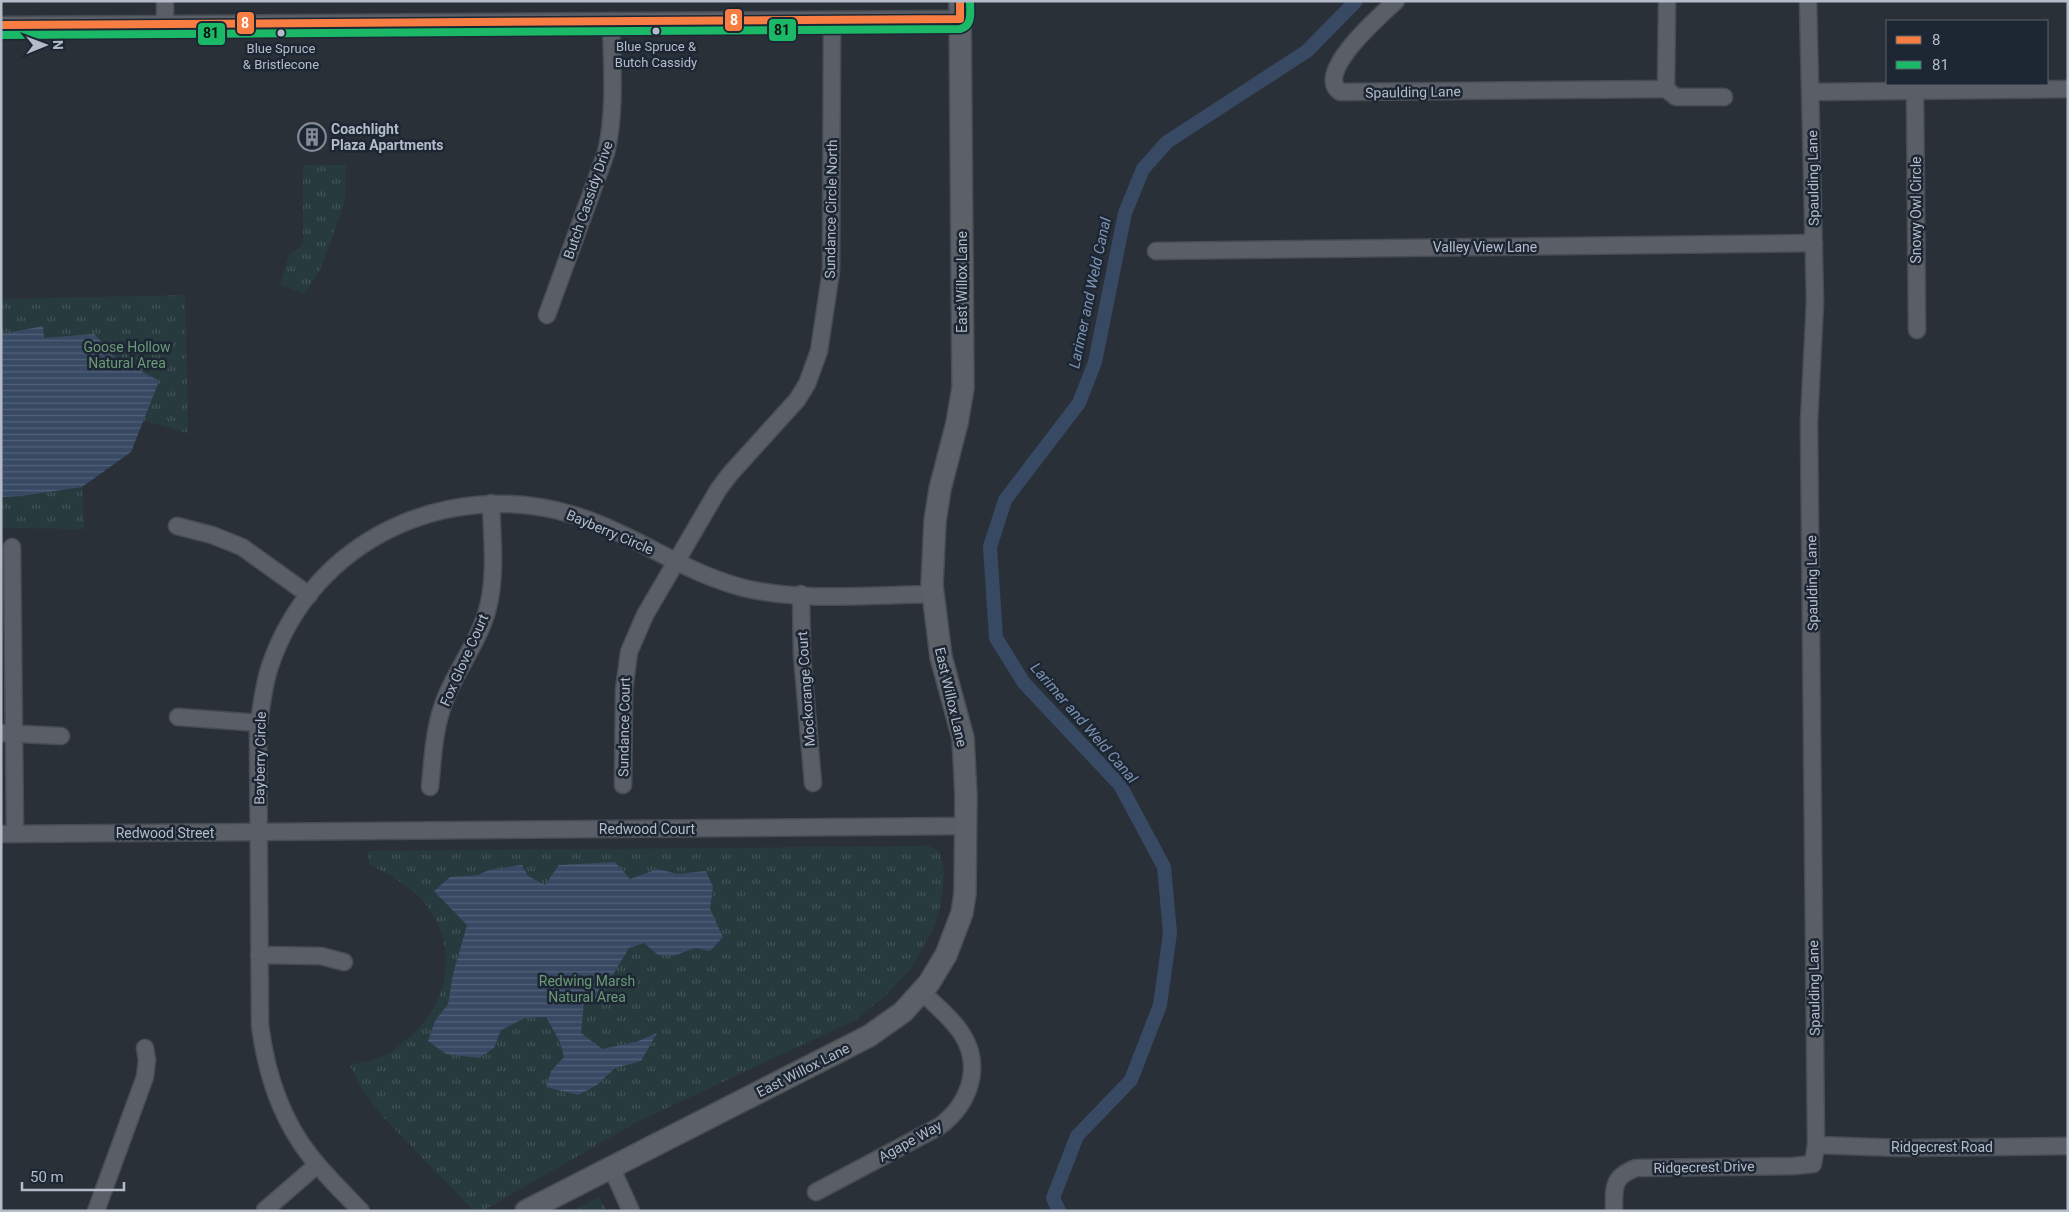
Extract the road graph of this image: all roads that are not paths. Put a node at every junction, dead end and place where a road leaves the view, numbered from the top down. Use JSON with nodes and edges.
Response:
{"nodes":[{"id":1,"x":166,"y":1,"type":"edge"},
{"id":2,"x":1396,"y":1,"type":"edge"},
{"id":3,"x":1666,"y":1,"type":"edge"},
{"id":4,"x":1808,"y":1,"type":"edge"},
{"id":5,"x":960,"y":10,"type":"edge"},
{"id":6,"x":832,"y":20,"type":"junction"},
{"id":7,"x":611,"y":21,"type":"junction"},
{"id":8,"x":166,"y":24,"type":"junction"},
{"id":9,"x":1,"y":25,"type":"edge"},
{"id":10,"x":1666,"y":89,"type":"junction"},
{"id":11,"x":2068,"y":89,"type":"edge"},
{"id":12,"x":1915,"y":90,"type":"junction"},
{"id":13,"x":1811,"y":92,"type":"junction"},
{"id":14,"x":1724,"y":97,"type":"dead end"},
{"id":15,"x":1814,"y":244,"type":"junction"},
{"id":16,"x":1156,"y":251,"type":"dead end"},
{"id":17,"x":547,"y":315,"type":"dead end"},
{"id":18,"x":1917,"y":330,"type":"dead end"},
{"id":19,"x":491,"y":503,"type":"junction"},
{"id":20,"x":176,"y":526,"type":"dead end"},
{"id":21,"x":12,"y":547,"type":"dead end"},
{"id":22,"x":676,"y":562,"type":"junction"},
{"id":23,"x":801,"y":594,"type":"junction"},
{"id":24,"x":932,"y":594,"type":"junction"},
{"id":25,"x":309,"y":595,"type":"junction"},
{"id":26,"x":178,"y":717,"type":"dead end"},
{"id":27,"x":258,"y":724,"type":"junction"},
{"id":28,"x":7,"y":733,"type":"edge"},
{"id":29,"x":61,"y":736,"type":"dead end"},
{"id":30,"x":813,"y":783,"type":"dead end"},
{"id":31,"x":623,"y":785,"type":"dead end"},
{"id":32,"x":430,"y":787,"type":"dead end"},
{"id":33,"x":966,"y":826,"type":"junction"},
{"id":34,"x":259,"y":832,"type":"junction"},
{"id":35,"x":328,"y":832,"type":"joint"},
{"id":36,"x":8,"y":834,"type":"edge"},
{"id":37,"x":258,"y":955,"type":"junction"},
{"id":38,"x":344,"y":962,"type":"dead end"},
{"id":39,"x":922,"y":992,"type":"junction"},
{"id":40,"x":145,"y":1048,"type":"dead end"},
{"id":41,"x":1816,"y":1144,"type":"junction"},
{"id":42,"x":2068,"y":1146,"type":"edge"},
{"id":43,"x":317,"y":1165,"type":"junction"},
{"id":44,"x":1794,"y":1166,"type":"joint"},
{"id":45,"x":612,"y":1169,"type":"junction"},
{"id":46,"x":816,"y":1192,"type":"dead end"},
{"id":47,"x":265,"y":1210,"type":"edge"},
{"id":48,"x":96,"y":1211,"type":"edge"},
{"id":49,"x":361,"y":1211,"type":"edge"},
{"id":50,"x":526,"y":1211,"type":"edge"},
{"id":51,"x":631,"y":1211,"type":"edge"},
{"id":52,"x":1614,"y":1211,"type":"edge"}],
"edges":[{"from":1,"to":8,"type":"street"},
{"from":2,"to":10,"type":"street","name":"Spaulding Lane"},
{"from":3,"to":10,"type":"street"},
{"from":4,"to":13,"type":"street","name":"Spaulding Lane"},
{"from":5,"to":6,"type":"street"},
{"from":5,"to":24,"type":"main road","name":"East Willox Lane"},
{"from":6,"to":7,"type":"street"},
{"from":6,"to":22,"type":"street","name":"Sundance Circle North"},
{"from":7,"to":8,"type":"street"},
{"from":7,"to":17,"type":"street","name":"Butch Cassidy Drive"},
{"from":8,"to":9,"type":"street"},
{"from":10,"to":14,"type":"street"},
{"from":11,"to":12,"type":"street"},
{"from":12,"to":13,"type":"street"},
{"from":12,"to":18,"type":"street","name":"Snowy Owl Circle"},
{"from":13,"to":15,"type":"street","name":"Spaulding Lane"},
{"from":15,"to":16,"type":"street","name":"Valley View Lane"},
{"from":15,"to":41,"type":"street","name":"Spaulding Lane"},
{"from":19,"to":22,"type":"street","name":"Bayberry Circle"},
{"from":19,"to":25,"type":"street","name":"Bayberry Circle"},
{"from":19,"to":32,"type":"street","name":"Fox Glove Court"},
{"from":20,"to":25,"type":"street"},
{"from":21,"to":28,"type":"street"},
{"from":22,"to":23,"type":"street","name":"Bayberry Circle"},
{"from":22,"to":31,"type":"street","name":"Sundance Court"},
{"from":23,"to":24,"type":"street","name":"Bayberry Circle"},
{"from":23,"to":30,"type":"street","name":"Mockorange Court"},
{"from":24,"to":33,"type":"main road","name":"East Willox Lane"},
{"from":25,"to":27,"type":"street","name":"Bayberry Circle"},
{"from":26,"to":27,"type":"street"},
{"from":27,"to":34,"type":"street","name":"Bayberry Circle"},
{"from":28,"to":29,"type":"street"},
{"from":28,"to":36,"type":"street"},
{"from":33,"to":35,"type":"street","name":"Redwood Court"},
{"from":33,"to":39,"type":"main road","name":"East Willox Lane"},
{"from":34,"to":35,"type":"street","name":"Redwood Street"},
{"from":34,"to":36,"type":"street","name":"Redwood Street"},
{"from":34,"to":37,"type":"street","name":"Bayberry Circle"},
{"from":37,"to":38,"type":"street"},
{"from":37,"to":43,"type":"street","name":"Bayberry Circle"},
{"from":39,"to":45,"type":"main road","name":"East Willox Lane"},
{"from":39,"to":46,"type":"street","name":"Agape Way"},
{"from":40,"to":48,"type":"street"},
{"from":41,"to":42,"type":"street","name":"Ridgecrest Road"},
{"from":41,"to":44,"type":"street","name":"Spaulding Lane"},
{"from":43,"to":47,"type":"street"},
{"from":43,"to":49,"type":"street","name":"Bayberry Circle"},
{"from":44,"to":52,"type":"street","name":"Ridgecrest Drive"},
{"from":45,"to":50,"type":"main road","name":"East Willox Lane"},
{"from":45,"to":51,"type":"street"}]}
